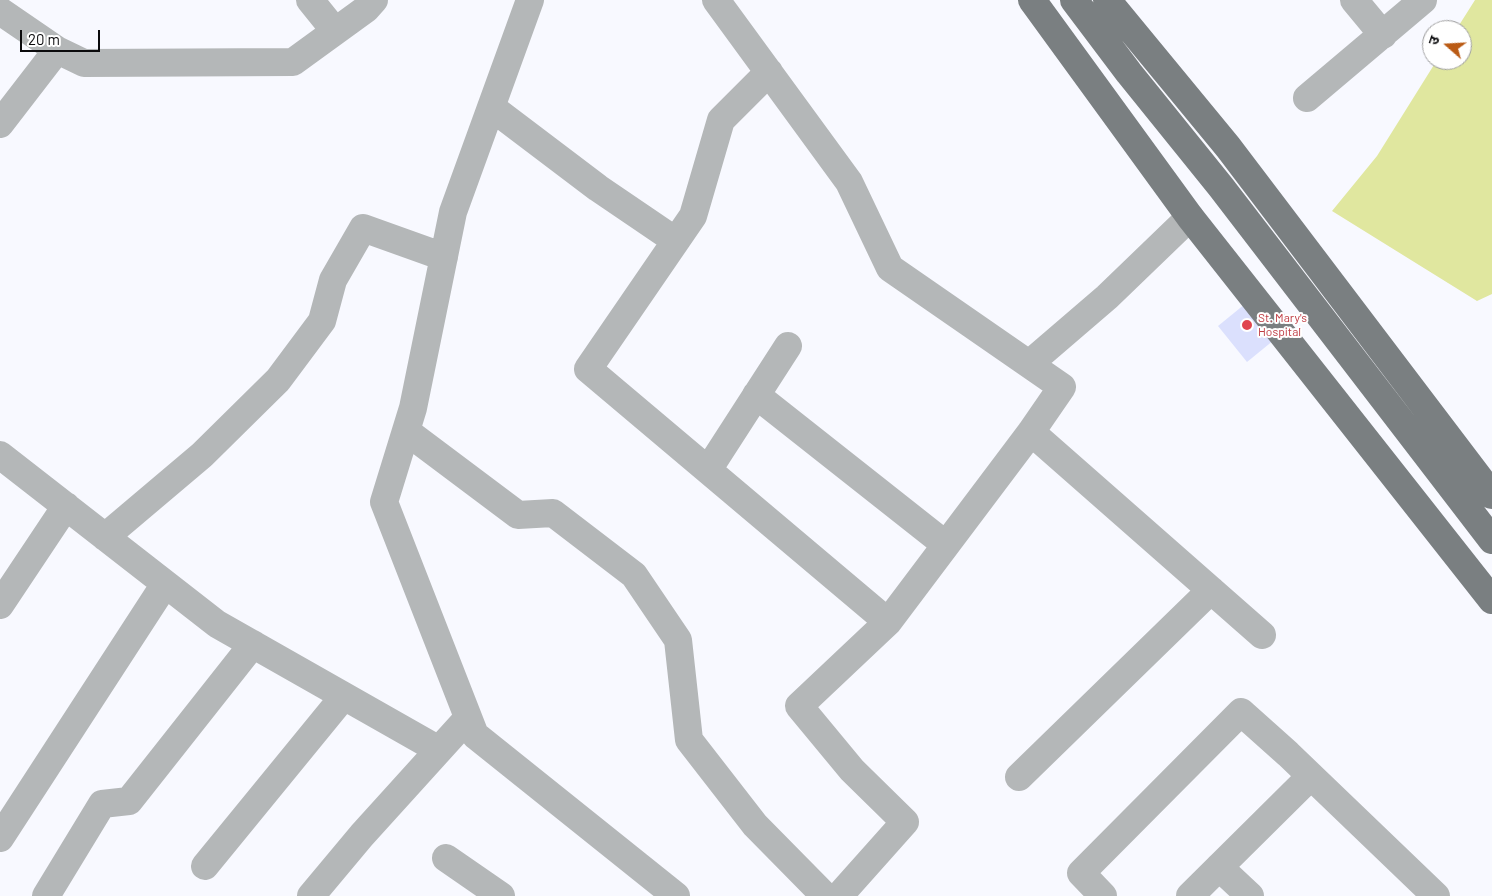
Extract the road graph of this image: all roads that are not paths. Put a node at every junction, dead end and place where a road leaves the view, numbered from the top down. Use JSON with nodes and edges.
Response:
{"nodes":[{"id":1,"x":310,"y":0,"type":"edge"},
{"id":2,"x":374,"y":0,"type":"edge"},
{"id":3,"x":530,"y":0,"type":"edge"},
{"id":4,"x":716,"y":0,"type":"edge"},
{"id":5,"x":1032,"y":0,"type":"edge"},
{"id":6,"x":1074,"y":0,"type":"edge"},
{"id":7,"x":1108,"y":0,"type":"edge"},
{"id":8,"x":1354,"y":0,"type":"edge"},
{"id":9,"x":1423,"y":0,"type":"edge"},
{"id":10,"x":0,"y":10,"type":"edge"},
{"id":11,"x":335,"y":32,"type":"junction"},
{"id":12,"x":1383,"y":35,"type":"junction"},
{"id":13,"x":57,"y":50,"type":"junction"},
{"id":14,"x":769,"y":72,"type":"junction"},
{"id":15,"x":1307,"y":98,"type":"dead end"},
{"id":16,"x":491,"y":108,"type":"junction"},
{"id":17,"x":0,"y":124,"type":"edge"},
{"id":18,"x":1190,"y":217,"type":"junction"},
{"id":19,"x":676,"y":241,"type":"junction"},
{"id":20,"x":444,"y":257,"type":"junction"},
{"id":21,"x":788,"y":346,"type":"dead end"},
{"id":22,"x":1029,"y":364,"type":"junction"},
{"id":23,"x":756,"y":395,"type":"junction"},
{"id":24,"x":406,"y":431,"type":"junction"},
{"id":25,"x":1031,"y":432,"type":"junction"},
{"id":26,"x":0,"y":455,"type":"edge"},
{"id":27,"x":708,"y":470,"type":"junction"},
{"id":28,"x":1492,"y":495,"type":"edge"},
{"id":29,"x":66,"y":506,"type":"junction"},
{"id":30,"x":105,"y":537,"type":"junction"},
{"id":31,"x":1492,"y":540,"type":"edge"},
{"id":32,"x":946,"y":545,"type":"junction"},
{"id":33,"x":166,"y":584,"type":"junction"},
{"id":34,"x":1211,"y":590,"type":"junction"},
{"id":35,"x":1492,"y":600,"type":"edge"},
{"id":36,"x":0,"y":605,"type":"edge"},
{"id":37,"x":888,"y":622,"type":"junction"},
{"id":38,"x":1262,"y":635,"type":"dead end"},
{"id":39,"x":253,"y":644,"type":"junction"},
{"id":40,"x":344,"y":696,"type":"junction"},
{"id":41,"x":468,"y":718,"type":"junction"},
{"id":42,"x":439,"y":750,"type":"junction"},
{"id":43,"x":1311,"y":776,"type":"junction"},
{"id":44,"x":1019,"y":777,"type":"dead end"},
{"id":45,"x":0,"y":838,"type":"edge"},
{"id":46,"x":446,"y":858,"type":"dead end"},
{"id":47,"x":204,"y":866,"type":"dead end"},
{"id":48,"x":1219,"y":867,"type":"junction"},
{"id":49,"x":46,"y":896,"type":"edge"},
{"id":50,"x":311,"y":896,"type":"edge"},
{"id":51,"x":501,"y":896,"type":"edge"},
{"id":52,"x":676,"y":896,"type":"edge"},
{"id":53,"x":825,"y":896,"type":"edge"},
{"id":54,"x":839,"y":896,"type":"edge"},
{"id":55,"x":1103,"y":896,"type":"edge"},
{"id":56,"x":1190,"y":896,"type":"edge"},
{"id":57,"x":1250,"y":896,"type":"edge"},
{"id":58,"x":1436,"y":896,"type":"edge"}],
"edges":[{"from":1,"to":11,"type":"street"},
{"from":2,"to":11,"type":"street"},
{"from":3,"to":16,"type":"street"},
{"from":4,"to":14,"type":"street"},
{"from":5,"to":18,"type":"main road"},
{"from":6,"to":31,"type":"main road"},
{"from":7,"to":28,"type":"main road"},
{"from":8,"to":12,"type":"street"},
{"from":9,"to":12,"type":"street"},
{"from":10,"to":13,"type":"street"},
{"from":11,"to":13,"type":"street"},
{"from":12,"to":15,"type":"street"},
{"from":13,"to":17,"type":"street"},
{"from":14,"to":19,"type":"street"},
{"from":14,"to":22,"type":"street"},
{"from":16,"to":19,"type":"street"},
{"from":16,"to":20,"type":"street"},
{"from":18,"to":22,"type":"street"},
{"from":18,"to":35,"type":"main road"},
{"from":19,"to":27,"type":"street"},
{"from":20,"to":24,"type":"street"},
{"from":20,"to":30,"type":"street"},
{"from":21,"to":23,"type":"street"},
{"from":22,"to":25,"type":"street"},
{"from":23,"to":27,"type":"street"},
{"from":23,"to":32,"type":"street"},
{"from":24,"to":41,"type":"street"},
{"from":24,"to":53,"type":"street"},
{"from":25,"to":32,"type":"street"},
{"from":25,"to":34,"type":"street"},
{"from":26,"to":29,"type":"street"},
{"from":27,"to":37,"type":"street"},
{"from":29,"to":30,"type":"street"},
{"from":29,"to":36,"type":"street"},
{"from":30,"to":33,"type":"street"},
{"from":32,"to":37,"type":"street"},
{"from":33,"to":39,"type":"street"},
{"from":33,"to":45,"type":"street"},
{"from":34,"to":38,"type":"street"},
{"from":34,"to":44,"type":"street"},
{"from":37,"to":54,"type":"street"},
{"from":39,"to":40,"type":"street"},
{"from":39,"to":49,"type":"street"},
{"from":40,"to":42,"type":"street"},
{"from":40,"to":47,"type":"street"},
{"from":41,"to":42,"type":"street"},
{"from":41,"to":52,"type":"street"},
{"from":42,"to":50,"type":"street"},
{"from":43,"to":48,"type":"street"},
{"from":43,"to":55,"type":"street"},
{"from":43,"to":58,"type":"street"},
{"from":46,"to":51,"type":"street"},
{"from":48,"to":56,"type":"street"},
{"from":48,"to":57,"type":"street"}]}
